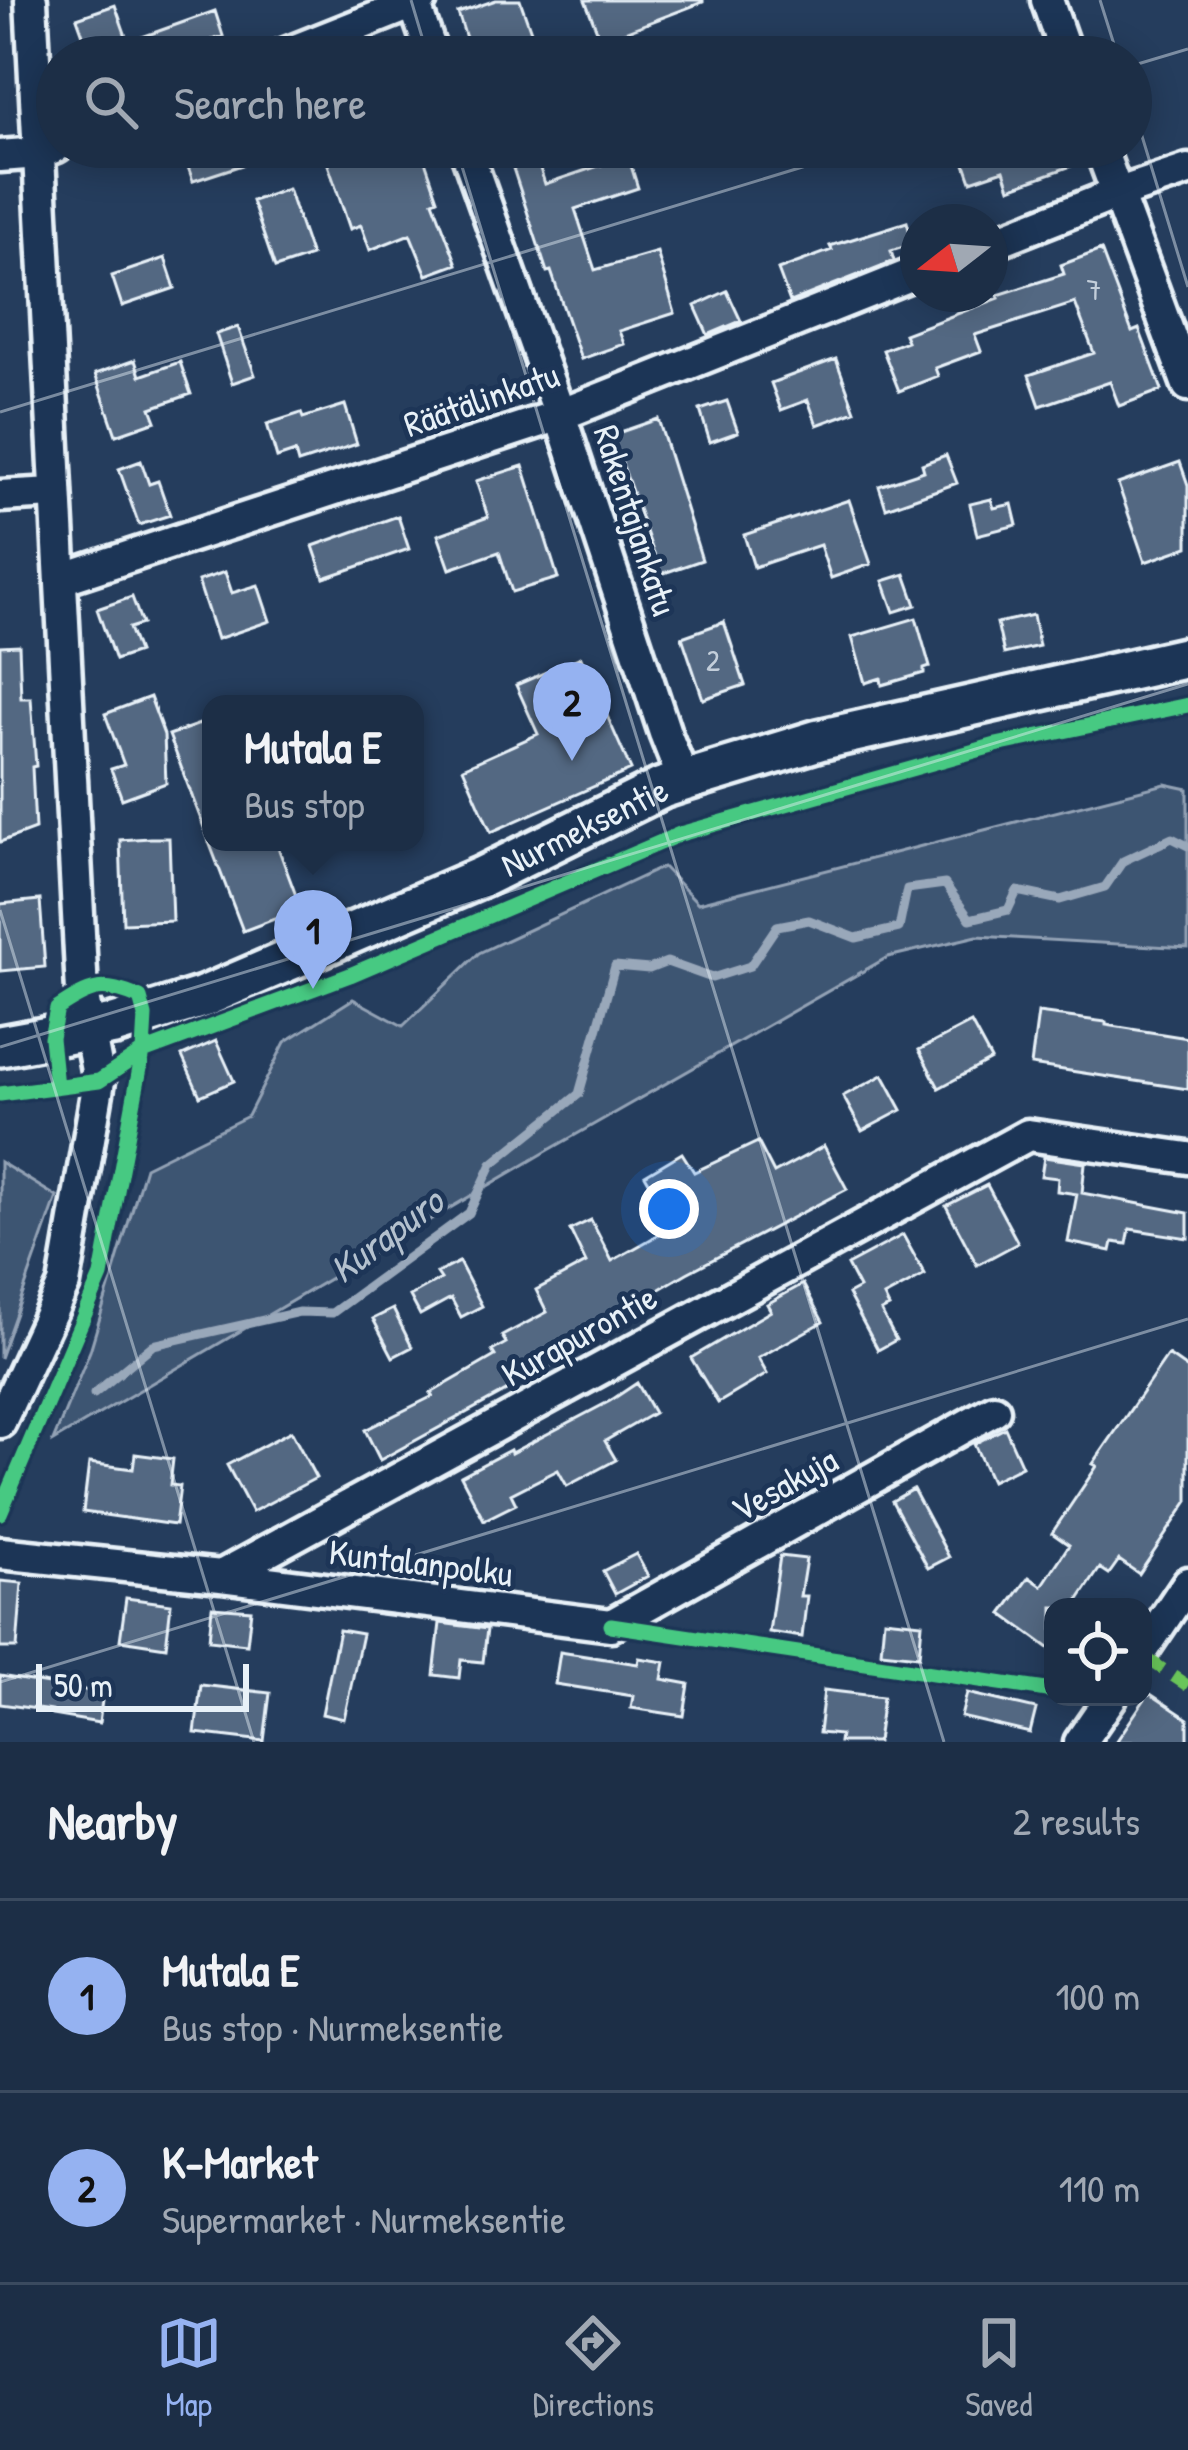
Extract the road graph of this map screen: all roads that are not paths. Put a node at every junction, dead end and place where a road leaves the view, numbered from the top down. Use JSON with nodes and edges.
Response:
{"nodes":[{"id":1,"x":31,"y":0,"type":"edge"},
{"id":2,"x":1047,"y":0,"type":"edge"},
{"id":3,"x":416,"y":1,"type":"edge"},
{"id":4,"x":330,"y":36,"type":"edge"},
{"id":5,"x":427,"y":36,"type":"edge"},
{"id":6,"x":1060,"y":36,"type":"edge"},
{"id":7,"x":36,"y":44,"type":"edge"},
{"id":8,"x":36,"y":152,"type":"edge"},
{"id":9,"x":0,"y":156,"type":"edge"},
{"id":10,"x":48,"y":168,"type":"edge"},
{"id":11,"x":472,"y":168,"type":"edge"},
{"id":12,"x":1107,"y":168,"type":"edge"},
{"id":13,"x":1188,"y":170,"type":"edge"},
{"id":14,"x":1116,"y":194,"type":"junction"},
{"id":15,"x":1008,"y":237,"type":"edge"},
{"id":16,"x":900,"y":279,"type":"edge"},
{"id":17,"x":1188,"y":385,"type":"edge"},
{"id":18,"x":560,"y":415,"type":"junction"},
{"id":19,"x":54,"y":493,"type":"junction"},
{"id":20,"x":0,"y":496,"type":"edge"},
{"id":21,"x":61,"y":579,"type":"junction"},
{"id":22,"x":1188,"y":657,"type":"edge"},
{"id":23,"x":684,"y":781,"type":"junction"},
{"id":24,"x":88,"y":1031,"type":"junction"},
{"id":25,"x":0,"y":1046,"type":"edge"},
{"id":26,"x":1188,"y":1159,"type":"edge"},
{"id":27,"x":994,"y":1410,"type":"dead end"},
{"id":28,"x":0,"y":1422,"type":"edge"},
{"id":29,"x":0,"y":1553,"type":"edge"},
{"id":30,"x":220,"y":1576,"type":"junction"},
{"id":31,"x":1188,"y":1583,"type":"edge"},
{"id":32,"x":611,"y":1625,"type":"joint"},
{"id":33,"x":1152,"y":1637,"type":"edge"},
{"id":34,"x":1106,"y":1706,"type":"edge"},
{"id":35,"x":1080,"y":1742,"type":"edge"}],
"edges":[{"from":1,"to":7,"type":"street"},
{"from":2,"to":6,"type":"street"},
{"from":3,"to":4,"type":"street"},
{"from":3,"to":5,"type":"street"},
{"from":8,"to":9,"type":"street"},
{"from":10,"to":19,"type":"street"},
{"from":11,"to":18,"type":"street","name":"Rakentajankatu"},
{"from":12,"to":14,"type":"street"},
{"from":13,"to":14,"type":"street"},
{"from":14,"to":15,"type":"street"},
{"from":14,"to":17,"type":"street"},
{"from":16,"to":18,"type":"street","name":"Räätälinkatu"},
{"from":18,"to":21,"type":"street","name":"Räätälinkatu"},
{"from":18,"to":23,"type":"street","name":"Rakentajankatu"},
{"from":19,"to":20,"type":"street"},
{"from":19,"to":21,"type":"street"},
{"from":21,"to":24,"type":"street"},
{"from":22,"to":23,"type":"street","name":"Nurmeksentie"},
{"from":23,"to":24,"type":"street","name":"Nurmeksentie"},
{"from":24,"to":25,"type":"street","name":"Nurmeksentie"},
{"from":24,"to":28,"type":"street"},
{"from":26,"to":30,"type":"street","name":"Kurapurontie"},
{"from":27,"to":32,"type":"street","name":"Vesakuja"},
{"from":29,"to":30,"type":"street"},
{"from":30,"to":32,"type":"street","name":"Kuntalanpolku"},
{"from":31,"to":33,"type":"street"},
{"from":34,"to":35,"type":"street"}]}
